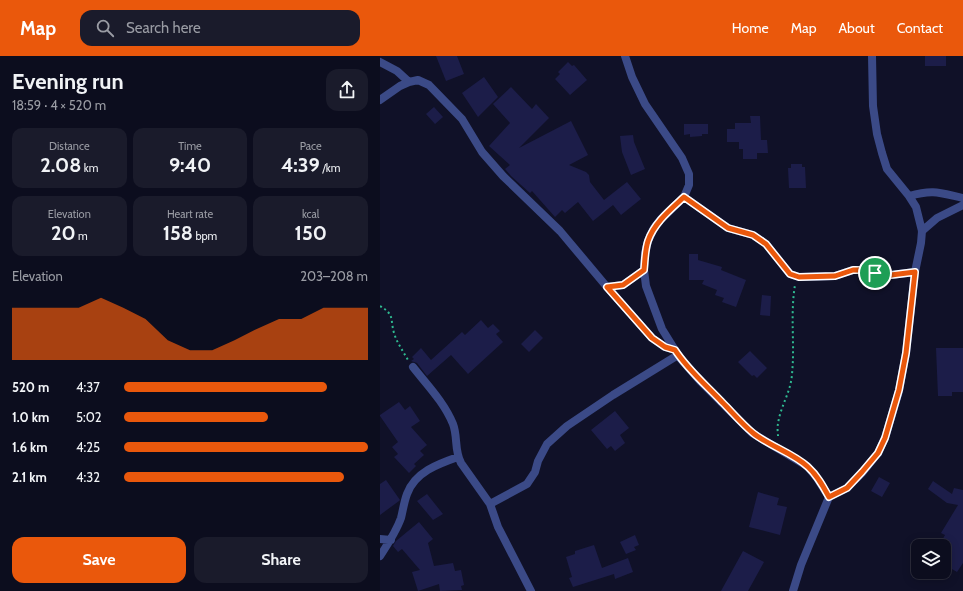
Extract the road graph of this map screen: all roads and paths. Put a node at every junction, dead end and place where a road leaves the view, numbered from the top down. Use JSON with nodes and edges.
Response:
{"nodes":[{"id":1,"x":625,"y":56,"type":"edge"},
{"id":2,"x":872,"y":56,"type":"edge"},
{"id":3,"x":380,"y":62,"type":"edge"},
{"id":4,"x":409,"y":82,"type":"junction"},
{"id":5,"x":380,"y":100,"type":"edge"},
{"id":6,"x":909,"y":196,"type":"junction"},
{"id":7,"x":684,"y":197,"type":"junction"},
{"id":8,"x":963,"y":198,"type":"edge"},
{"id":9,"x":963,"y":205,"type":"edge"},
{"id":10,"x":922,"y":231,"type":"junction"},
{"id":11,"x":644,"y":270,"type":"junction"},
{"id":12,"x":915,"y":272,"type":"junction"},
{"id":13,"x":796,"y":276,"type":"junction"},
{"id":14,"x":607,"y":287,"type":"junction"},
{"id":15,"x":380,"y":306,"type":"edge"},
{"id":16,"x":677,"y":352,"type":"junction"},
{"id":17,"x":413,"y":367,"type":"joint"},
{"id":18,"x":779,"y":450,"type":"junction"},
{"id":19,"x":458,"y":457,"type":"junction"},
{"id":20,"x":829,"y":497,"type":"junction"},
{"id":21,"x":490,"y":504,"type":"junction"},
{"id":22,"x":380,"y":539,"type":"edge"},
{"id":23,"x":391,"y":540,"type":"junction"},
{"id":24,"x":380,"y":556,"type":"edge"},
{"id":25,"x":531,"y":591,"type":"edge"},
{"id":26,"x":793,"y":591,"type":"edge"}],
"edges":[{"from":1,"to":7,"type":"street"},
{"from":2,"to":6,"type":"street"},
{"from":3,"to":4,"type":"street"},
{"from":4,"to":5,"type":"street"},
{"from":4,"to":14,"type":"street"},
{"from":6,"to":8,"type":"street"},
{"from":6,"to":10,"type":"street"},
{"from":7,"to":11,"type":"street"},
{"from":7,"to":13,"type":"street"},
{"from":9,"to":10,"type":"street"},
{"from":10,"to":12,"type":"street"},
{"from":11,"to":14,"type":"street"},
{"from":11,"to":16,"type":"street"},
{"from":12,"to":13,"type":"street"},
{"from":12,"to":20,"type":"street"},
{"from":13,"to":18,"type":"path"},
{"from":14,"to":16,"type":"street"},
{"from":15,"to":17,"type":"path"},
{"from":16,"to":18,"type":"street"},
{"from":16,"to":21,"type":"street"},
{"from":17,"to":19,"type":"street"},
{"from":18,"to":20,"type":"street"},
{"from":19,"to":21,"type":"street"},
{"from":19,"to":23,"type":"street"},
{"from":20,"to":26,"type":"street"},
{"from":21,"to":25,"type":"street"},
{"from":22,"to":23,"type":"street"},
{"from":23,"to":24,"type":"street"}]}
